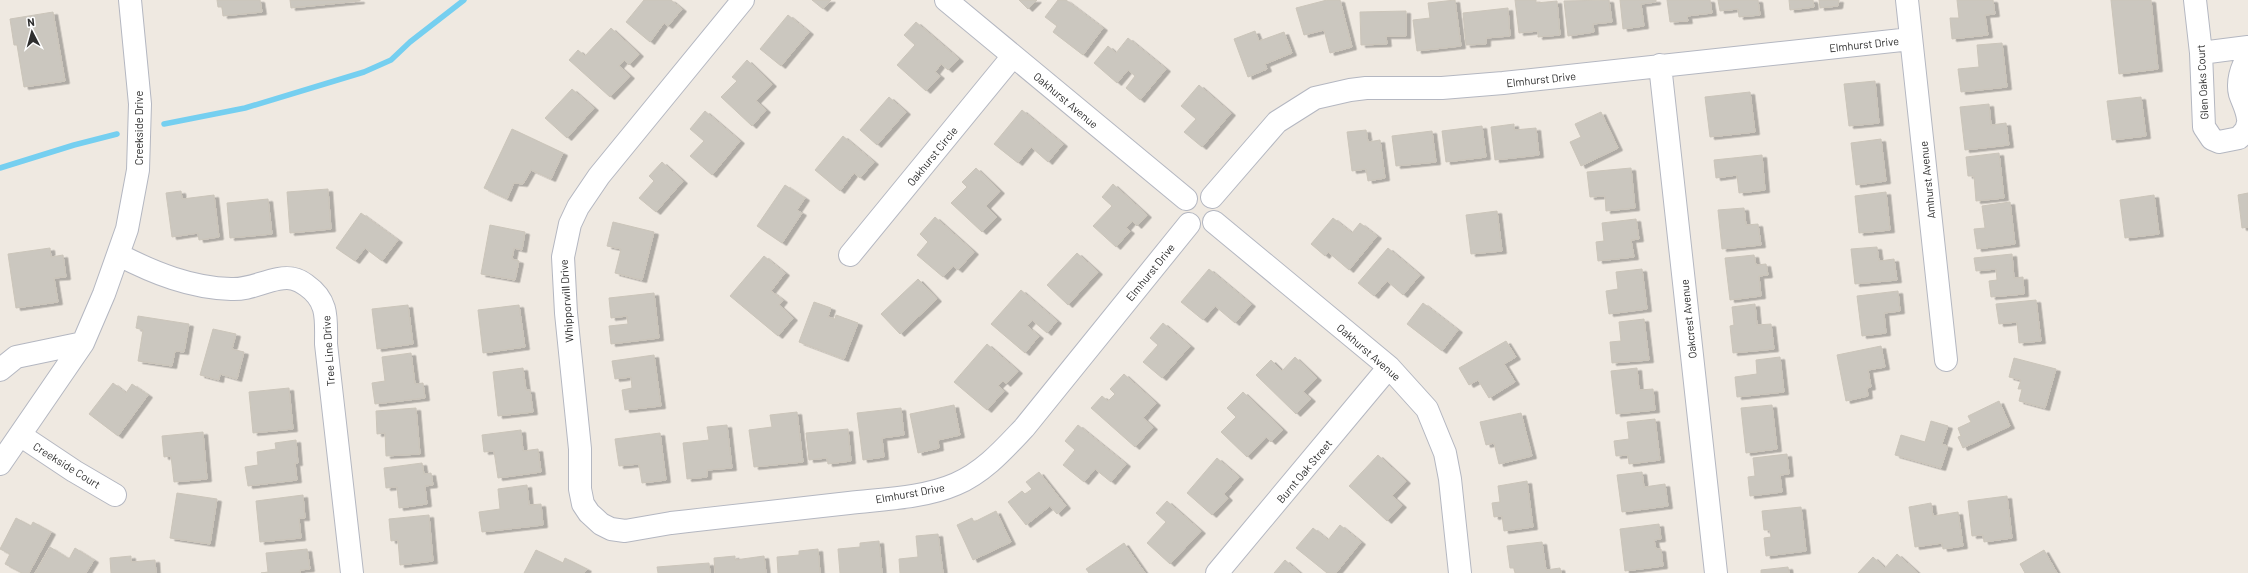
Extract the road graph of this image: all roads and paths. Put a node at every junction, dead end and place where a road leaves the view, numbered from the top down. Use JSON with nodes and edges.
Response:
{"nodes":[{"id":1,"x":130,"y":0,"type":"edge"},
{"id":2,"x":743,"y":0,"type":"edge"},
{"id":3,"x":946,"y":0,"type":"edge"},
{"id":4,"x":1907,"y":0,"type":"edge"},
{"id":5,"x":2195,"y":0,"type":"edge"},
{"id":6,"x":1911,"y":39,"type":"junction"},
{"id":7,"x":2248,"y":47,"type":"edge"},
{"id":8,"x":2201,"y":53,"type":"junction"},
{"id":9,"x":1013,"y":56,"type":"junction"},
{"id":10,"x":2248,"y":58,"type":"edge"},
{"id":11,"x":1660,"y":65,"type":"junction"},
{"id":12,"x":2248,"y":119,"type":"edge"},
{"id":13,"x":2248,"y":123,"type":"edge"},
{"id":14,"x":1212,"y":197,"type":"junction"},
{"id":15,"x":1186,"y":199,"type":"junction"},
{"id":16,"x":1214,"y":222,"type":"junction"},
{"id":17,"x":1189,"y":224,"type":"junction"},
{"id":18,"x":119,"y":255,"type":"junction"},
{"id":19,"x":850,"y":255,"type":"dead end"},
{"id":20,"x":83,"y":344,"type":"junction"},
{"id":21,"x":1946,"y":360,"type":"dead end"},
{"id":22,"x":1389,"y":367,"type":"junction"},
{"id":23,"x":0,"y":370,"type":"edge"},
{"id":24,"x":20,"y":435,"type":"junction"},
{"id":25,"x":0,"y":464,"type":"edge"},
{"id":26,"x":115,"y":495,"type":"dead end"},
{"id":27,"x":611,"y":529,"type":"joint"},
{"id":28,"x":352,"y":573,"type":"edge"},
{"id":29,"x":1217,"y":573,"type":"edge"},
{"id":30,"x":1460,"y":573,"type":"edge"},
{"id":31,"x":1716,"y":573,"type":"edge"}],
"edges":[{"from":1,"to":18,"type":"street","name":"Creekside Drive"},
{"from":2,"to":27,"type":"street","name":"Whipporwill Drive"},
{"from":3,"to":9,"type":"street","name":"Oakhurst Avenue"},
{"from":4,"to":6,"type":"street","name":"Amhurst Avenue"},
{"from":5,"to":8,"type":"street","name":"Glen Oaks Court"},
{"from":6,"to":11,"type":"street","name":"Elmhurst Drive"},
{"from":6,"to":21,"type":"street","name":"Amhurst Avenue"},
{"from":7,"to":8,"type":"street"},
{"from":8,"to":13,"type":"street","name":"Glen Oaks Court"},
{"from":9,"to":15,"type":"street","name":"Oakhurst Avenue"},
{"from":9,"to":19,"type":"street","name":"Oakhurst Circle"},
{"from":10,"to":12,"type":"street"},
{"from":11,"to":14,"type":"street","name":"Elmhurst Drive"},
{"from":11,"to":31,"type":"street","name":"Oakcrest Avenue"},
{"from":14,"to":15,"type":"street"},
{"from":14,"to":16,"type":"street"},
{"from":15,"to":17,"type":"street"},
{"from":16,"to":17,"type":"street"},
{"from":16,"to":22,"type":"street","name":"Oakhurst Avenue"},
{"from":17,"to":27,"type":"street","name":"Elmhurst Drive"},
{"from":18,"to":20,"type":"street"},
{"from":18,"to":28,"type":"street","name":"Tree Line Drive"},
{"from":20,"to":23,"type":"street"},
{"from":20,"to":24,"type":"street"},
{"from":22,"to":29,"type":"street","name":"Burnt Oak Street"},
{"from":22,"to":30,"type":"street","name":"Oakhurst Avenue"},
{"from":24,"to":25,"type":"street"},
{"from":24,"to":26,"type":"street","name":"Creekside Court"}]}
